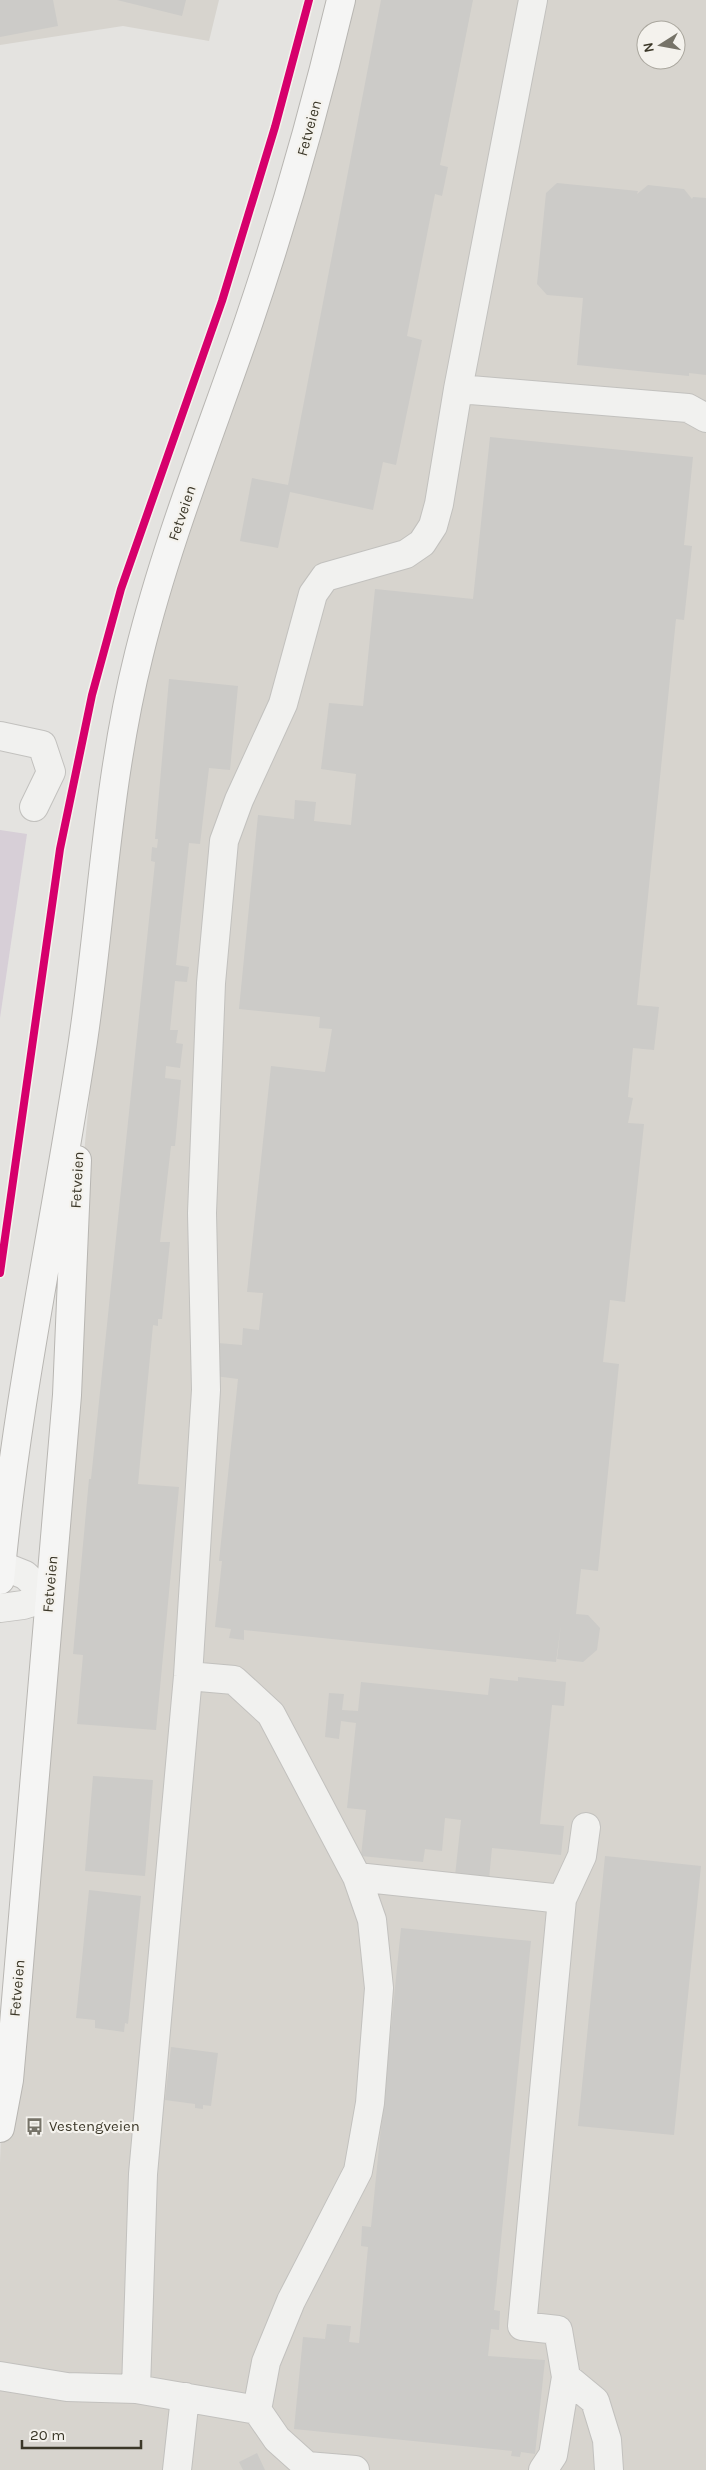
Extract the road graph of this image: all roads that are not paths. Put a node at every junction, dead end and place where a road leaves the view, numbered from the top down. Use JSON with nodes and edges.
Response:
{"nodes":[{"id":1,"x":341,"y":0,"type":"edge"},
{"id":2,"x":533,"y":0,"type":"edge"},
{"id":3,"x":458,"y":390,"type":"junction"},
{"id":4,"x":706,"y":418,"type":"edge"},
{"id":5,"x":0,"y":736,"type":"edge"},
{"id":6,"x":34,"y":807,"type":"dead end"},
{"id":7,"x":83,"y":1039,"type":"junction"},
{"id":8,"x":0,"y":1570,"type":"edge"},
{"id":9,"x":49,"y":1597,"type":"junction"},
{"id":10,"x":0,"y":1608,"type":"edge"},
{"id":11,"x":188,"y":1676,"type":"junction"},
{"id":12,"x":586,"y":1827,"type":"dead end"},
{"id":13,"x":357,"y":1877,"type":"junction"},
{"id":14,"x":562,"y":1900,"type":"junction"},
{"id":15,"x":0,"y":2128,"type":"edge"},
{"id":16,"x":0,"y":2376,"type":"edge"},
{"id":17,"x":566,"y":2377,"type":"junction"},
{"id":18,"x":136,"y":2389,"type":"junction"},
{"id":19,"x":185,"y":2397,"type":"junction"},
{"id":20,"x":257,"y":2410,"type":"junction"},
{"id":21,"x":307,"y":2468,"type":"edge"},
{"id":22,"x":177,"y":2470,"type":"edge"},
{"id":23,"x":355,"y":2470,"type":"edge"},
{"id":24,"x":543,"y":2470,"type":"edge"},
{"id":25,"x":609,"y":2470,"type":"edge"}],
"edges":[{"from":1,"to":7,"type":"highway","name":"Fetveien"},
{"from":2,"to":3,"type":"street"},
{"from":3,"to":4,"type":"street"},
{"from":3,"to":11,"type":"street"},
{"from":5,"to":6,"type":"street"},
{"from":7,"to":8,"type":"highway","name":"Fetveien"},
{"from":7,"to":9,"type":"highway","name":"Fetveien"},
{"from":8,"to":9,"type":"street"},
{"from":9,"to":10,"type":"street"},
{"from":9,"to":15,"type":"highway","name":"Fetveien"},
{"from":11,"to":13,"type":"street"},
{"from":11,"to":18,"type":"street"},
{"from":12,"to":14,"type":"street"},
{"from":13,"to":14,"type":"street"},
{"from":13,"to":20,"type":"street"},
{"from":14,"to":17,"type":"street"},
{"from":16,"to":18,"type":"street"},
{"from":17,"to":24,"type":"street"},
{"from":17,"to":25,"type":"street"},
{"from":18,"to":19,"type":"street"},
{"from":19,"to":20,"type":"street"},
{"from":19,"to":22,"type":"street"},
{"from":20,"to":21,"type":"street"},
{"from":21,"to":23,"type":"street"}]}
